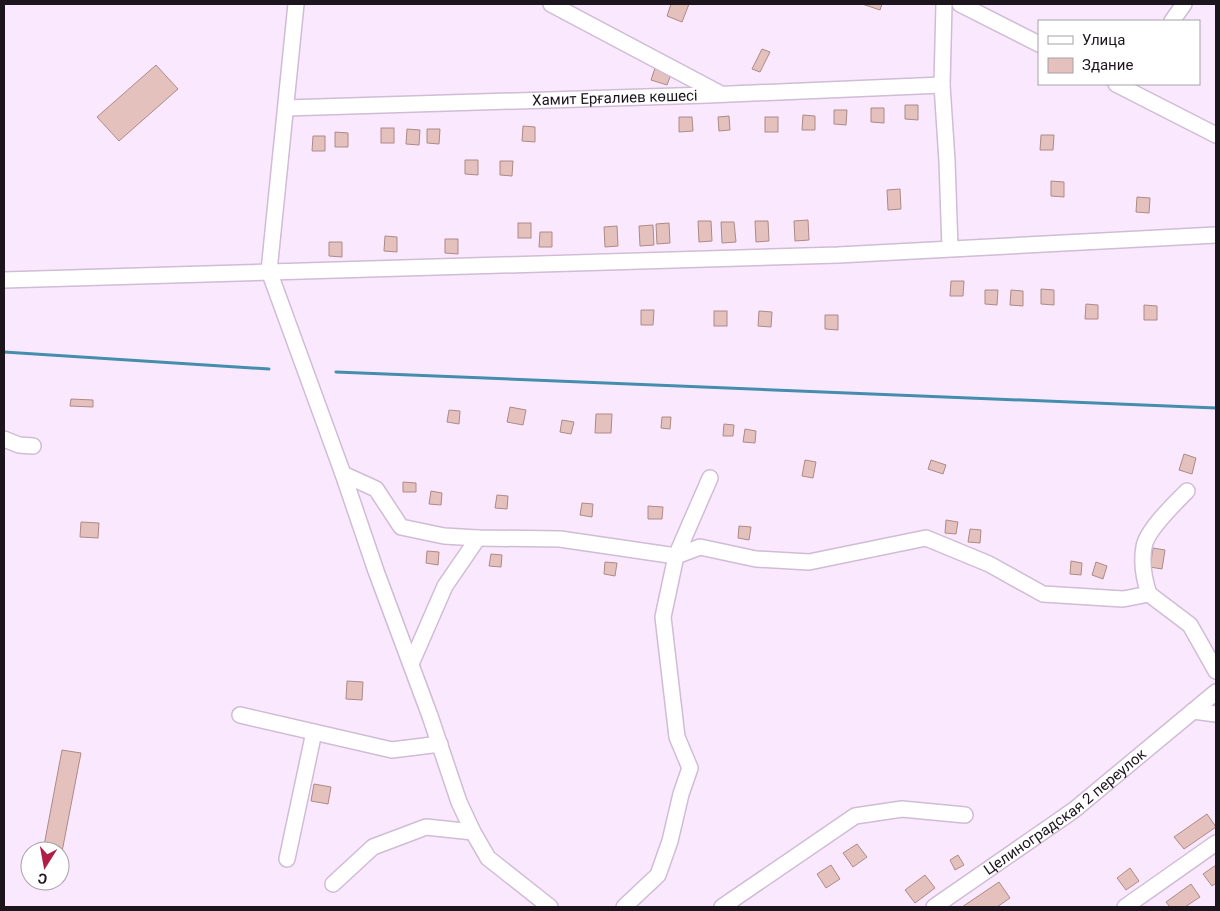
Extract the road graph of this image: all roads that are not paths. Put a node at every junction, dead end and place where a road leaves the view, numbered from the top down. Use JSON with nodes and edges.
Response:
{"nodes":[{"id":1,"x":296,"y":4,"type":"edge"},
{"id":2,"x":551,"y":4,"type":"edge"},
{"id":3,"x":944,"y":4,"type":"edge"},
{"id":4,"x":960,"y":4,"type":"edge"},
{"id":5,"x":1184,"y":4,"type":"edge"},
{"id":6,"x":1173,"y":20,"type":"edge"},
{"id":7,"x":1038,"y":43,"type":"edge"},
{"id":8,"x":942,"y":85,"type":"junction"},
{"id":9,"x":1118,"y":85,"type":"edge"},
{"id":10,"x":720,"y":94,"type":"junction"},
{"id":11,"x":286,"y":108,"type":"junction"},
{"id":12,"x":1216,"y":136,"type":"edge"},
{"id":13,"x":1216,"y":235,"type":"edge"},
{"id":14,"x":950,"y":248,"type":"junction"},
{"id":15,"x":269,"y":271,"type":"junction"},
{"id":16,"x":4,"y":280,"type":"edge"},
{"id":17,"x":4,"y":439,"type":"edge"},
{"id":18,"x":34,"y":446,"type":"dead end"},
{"id":19,"x":344,"y":474,"type":"junction"},
{"id":20,"x":710,"y":478,"type":"dead end"},
{"id":21,"x":1187,"y":491,"type":"dead end"},
{"id":22,"x":478,"y":538,"type":"junction"},
{"id":23,"x":676,"y":556,"type":"junction"},
{"id":24,"x":1149,"y":594,"type":"junction"},
{"id":25,"x":411,"y":664,"type":"junction"},
{"id":26,"x":1216,"y":671,"type":"edge"},
{"id":27,"x":1216,"y":692,"type":"edge"},
{"id":28,"x":1193,"y":711,"type":"junction"},
{"id":29,"x":1216,"y":714,"type":"edge"},
{"id":30,"x":240,"y":715,"type":"dead end"},
{"id":31,"x":314,"y":732,"type":"junction"},
{"id":32,"x":440,"y":744,"type":"junction"},
{"id":33,"x":965,"y":815,"type":"dead end"},
{"id":34,"x":473,"y":832,"type":"junction"},
{"id":35,"x":1216,"y":843,"type":"edge"},
{"id":36,"x":287,"y":859,"type":"dead end"},
{"id":37,"x":333,"y":884,"type":"dead end"},
{"id":38,"x":545,"y":906,"type":"edge"},
{"id":39,"x":624,"y":907,"type":"edge"},
{"id":40,"x":722,"y":907,"type":"edge"},
{"id":41,"x":934,"y":907,"type":"edge"},
{"id":42,"x":1125,"y":907,"type":"edge"}],
"edges":[{"from":1,"to":11,"type":"street"},
{"from":2,"to":10,"type":"street"},
{"from":3,"to":8,"type":"street"},
{"from":4,"to":7,"type":"street"},
{"from":5,"to":6,"type":"street"},
{"from":8,"to":10,"type":"street","name":"Хамит Ерғалиев көшесі"},
{"from":8,"to":14,"type":"street"},
{"from":9,"to":12,"type":"street"},
{"from":10,"to":11,"type":"street","name":"Хамит Ерғалиев көшесі"},
{"from":11,"to":15,"type":"street"},
{"from":13,"to":14,"type":"street"},
{"from":14,"to":15,"type":"street"},
{"from":15,"to":16,"type":"street"},
{"from":15,"to":19,"type":"street"},
{"from":17,"to":18,"type":"street"},
{"from":19,"to":22,"type":"street"},
{"from":19,"to":25,"type":"street"},
{"from":20,"to":23,"type":"street"},
{"from":21,"to":24,"type":"street"},
{"from":22,"to":23,"type":"street"},
{"from":22,"to":25,"type":"street"},
{"from":23,"to":24,"type":"street"},
{"from":23,"to":39,"type":"street"},
{"from":24,"to":26,"type":"street"},
{"from":25,"to":32,"type":"street"},
{"from":27,"to":28,"type":"street","name":"Целиноградская 2 переулок"},
{"from":28,"to":29,"type":"street"},
{"from":28,"to":41,"type":"street","name":"Целиноградская 2 переулок"},
{"from":30,"to":31,"type":"street"},
{"from":31,"to":32,"type":"street"},
{"from":31,"to":36,"type":"street"},
{"from":32,"to":34,"type":"street"},
{"from":33,"to":40,"type":"street"},
{"from":34,"to":37,"type":"street"},
{"from":34,"to":38,"type":"street"},
{"from":35,"to":42,"type":"street"}]}
